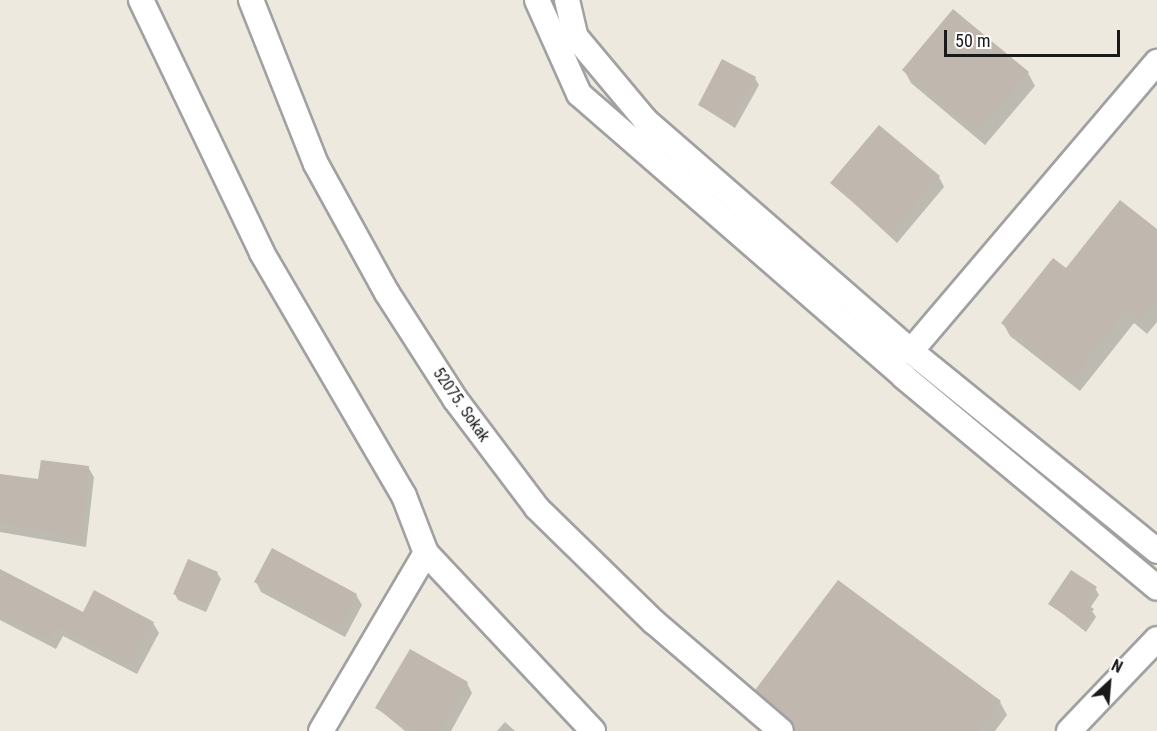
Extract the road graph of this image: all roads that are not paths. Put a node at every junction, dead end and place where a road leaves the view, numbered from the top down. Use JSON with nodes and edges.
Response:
{"nodes":[{"id":1,"x":141,"y":0,"type":"edge"},
{"id":2,"x":251,"y":0,"type":"edge"},
{"id":3,"x":537,"y":0,"type":"edge"},
{"id":4,"x":567,"y":0,"type":"edge"},
{"id":5,"x":1157,"y":62,"type":"edge"},
{"id":6,"x":911,"y":351,"type":"junction"},
{"id":7,"x":1157,"y":551,"type":"edge"},
{"id":8,"x":426,"y":553,"type":"junction"},
{"id":9,"x":1157,"y":588,"type":"edge"},
{"id":10,"x":1157,"y":639,"type":"edge"},
{"id":11,"x":321,"y":731,"type":"edge"},
{"id":12,"x":593,"y":731,"type":"edge"},
{"id":13,"x":781,"y":731,"type":"edge"},
{"id":14,"x":1069,"y":731,"type":"edge"}],
"edges":[{"from":1,"to":8,"type":"street"},
{"from":2,"to":13,"type":"street","name":"52075. Sokak"},
{"from":3,"to":9,"type":"street"},
{"from":4,"to":6,"type":"street"},
{"from":5,"to":6,"type":"street"},
{"from":6,"to":7,"type":"street"},
{"from":8,"to":11,"type":"street"},
{"from":8,"to":12,"type":"street"},
{"from":10,"to":14,"type":"street"}]}
